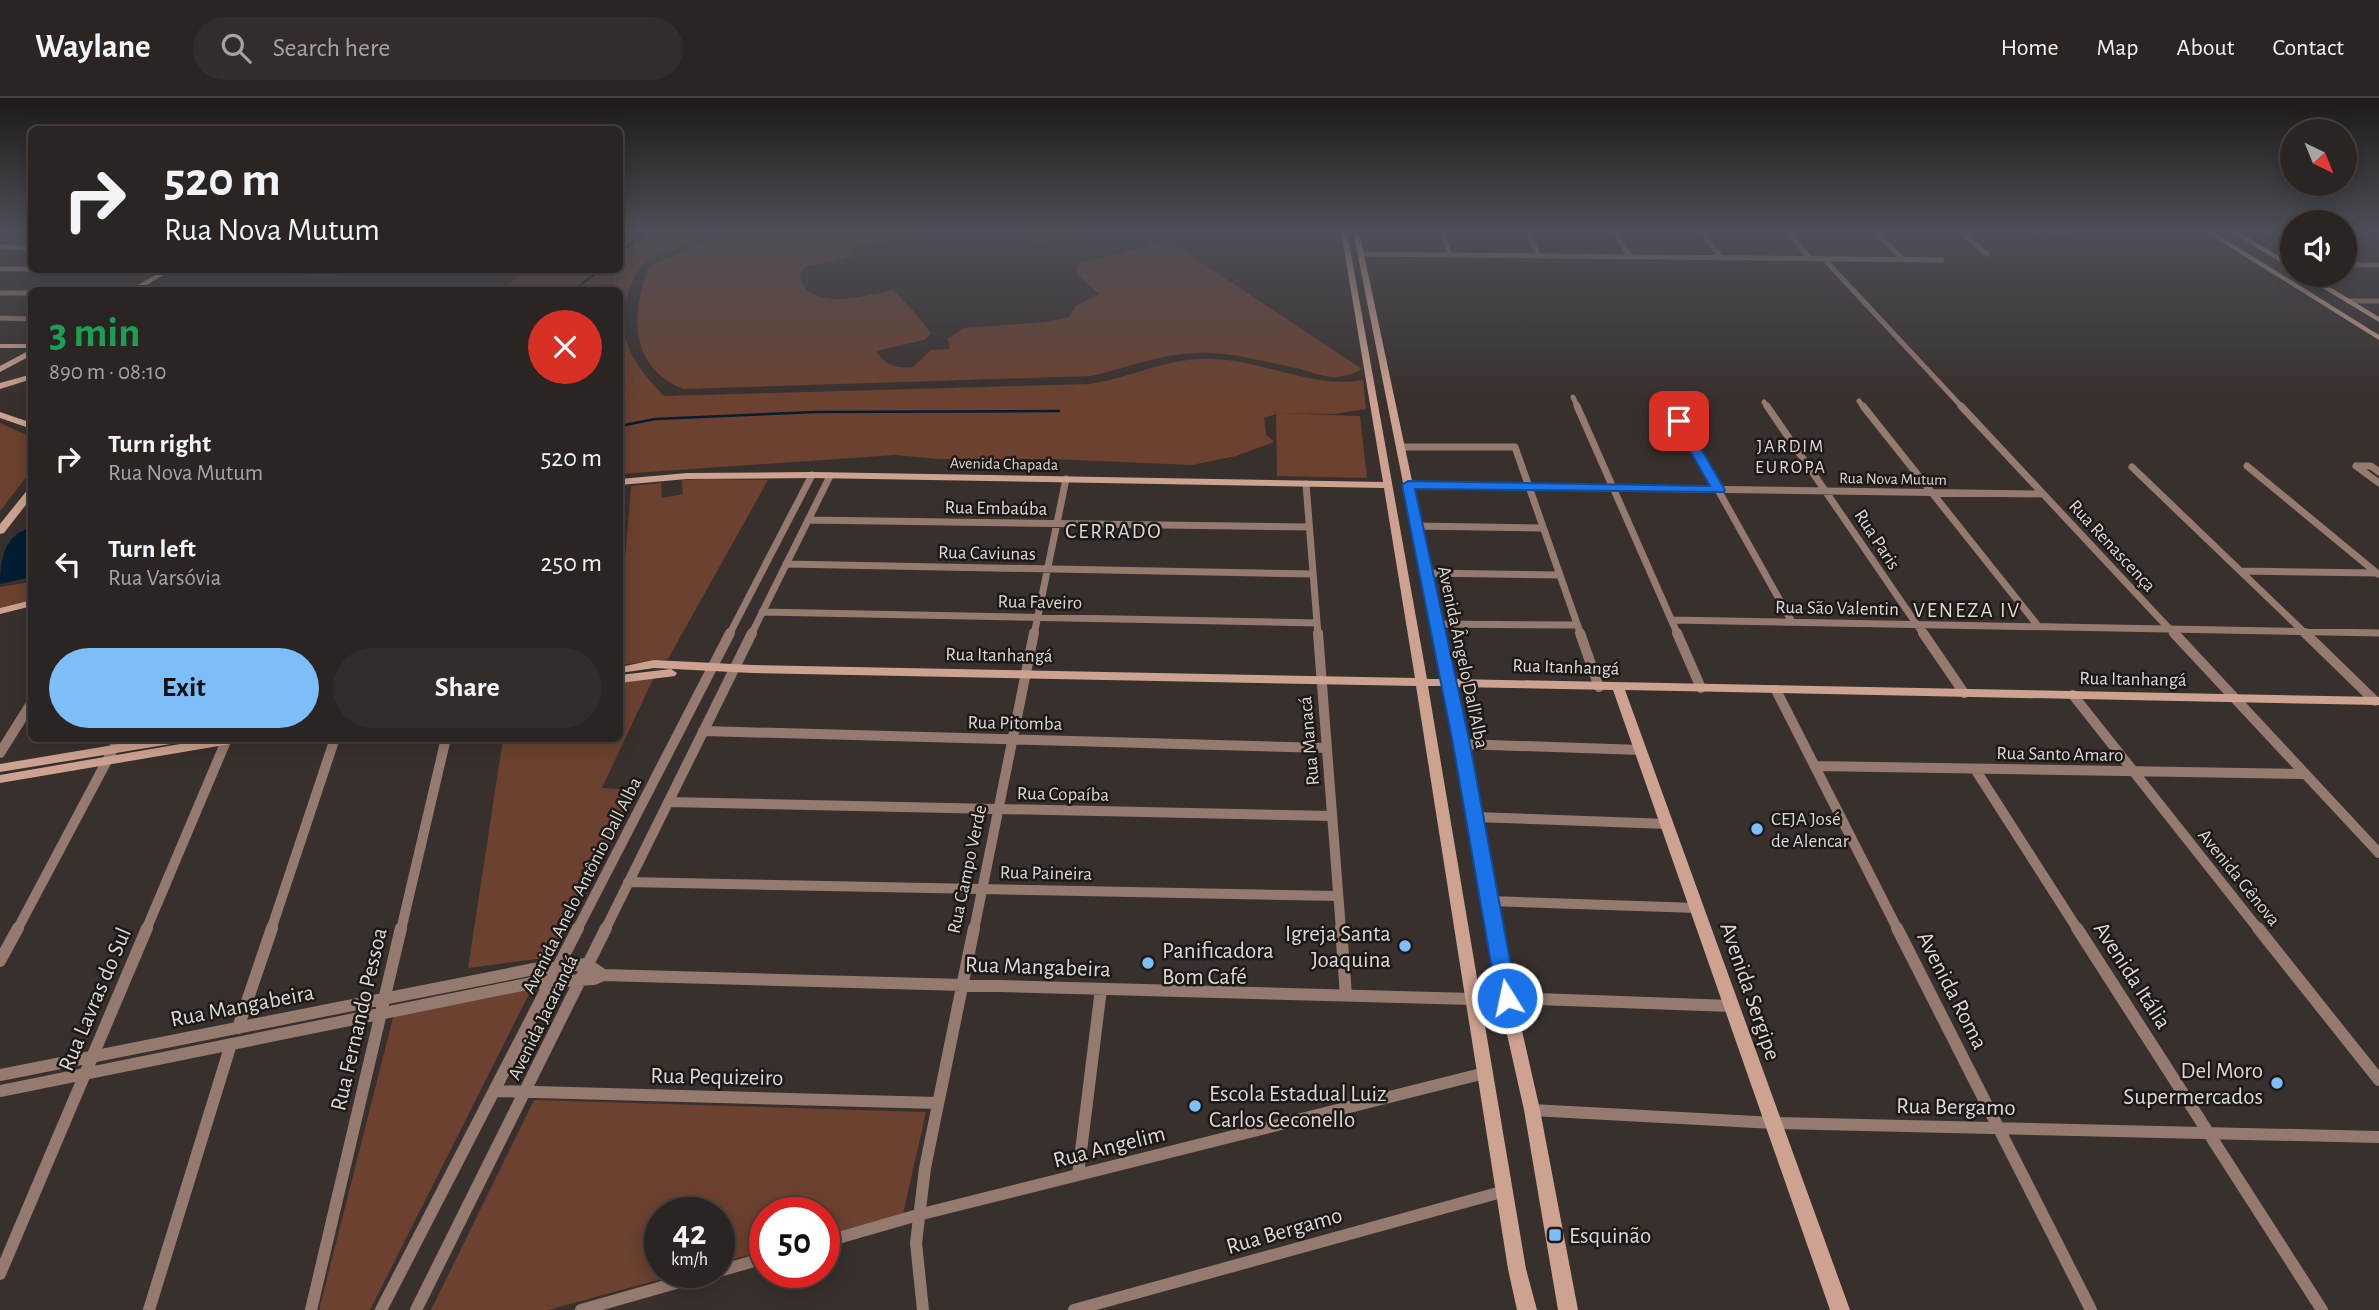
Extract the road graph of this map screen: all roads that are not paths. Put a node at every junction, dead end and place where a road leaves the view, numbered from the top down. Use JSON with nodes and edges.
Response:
{"nodes":[{"id":1,"x":1354,"y":288,"type":"edge"},
{"id":2,"x":1367,"y":288,"type":"edge"},
{"id":3,"x":1850,"y":288,"type":"edge"},
{"id":4,"x":2298,"y":288,"type":"edge"},
{"id":5,"x":2326,"y":288,"type":"edge"},
{"id":6,"x":0,"y":293,"type":"edge"},
{"id":7,"x":28,"y":293,"type":"edge"},
{"id":8,"x":2349,"y":301,"type":"junction"},
{"id":9,"x":2379,"y":302,"type":"edge"},
{"id":10,"x":0,"y":318,"type":"edge"},
{"id":11,"x":28,"y":319,"type":"edge"},
{"id":12,"x":2379,"y":320,"type":"edge"},
{"id":13,"x":2379,"y":338,"type":"edge"},
{"id":14,"x":0,"y":346,"type":"edge"},
{"id":15,"x":28,"y":348,"type":"edge"},
{"id":16,"x":28,"y":351,"type":"edge"},
{"id":17,"x":0,"y":369,"type":"edge"},
{"id":18,"x":28,"y":379,"type":"edge"},
{"id":19,"x":0,"y":388,"type":"edge"},
{"id":20,"x":1573,"y":397,"type":"dead end"},
{"id":21,"x":1666,"y":397,"type":"dead end"},
{"id":22,"x":1859,"y":401,"type":"dead end"},
{"id":23,"x":1764,"y":402,"type":"dead end"},
{"id":24,"x":0,"y":415,"type":"edge"},
{"id":25,"x":28,"y":425,"type":"edge"},
{"id":26,"x":1400,"y":449,"type":"junction"},
{"id":27,"x":2247,"y":466,"type":"dead end"},
{"id":28,"x":2132,"y":467,"type":"dead end"},
{"id":29,"x":2379,"y":472,"type":"edge"},
{"id":30,"x":812,"y":475,"type":"junction"},
{"id":31,"x":830,"y":475,"type":"junction"},
{"id":32,"x":1066,"y":479,"type":"junction"},
{"id":33,"x":623,"y":482,"type":"edge"},
{"id":34,"x":2379,"y":483,"type":"edge"},
{"id":35,"x":1306,"y":484,"type":"junction"},
{"id":36,"x":1388,"y":485,"type":"junction"},
{"id":37,"x":1408,"y":485,"type":"junction"},
{"id":38,"x":1529,"y":486,"type":"junction"},
{"id":39,"x":1614,"y":488,"type":"junction"},
{"id":40,"x":1719,"y":490,"type":"junction"},
{"id":41,"x":1828,"y":491,"type":"junction"},
{"id":42,"x":1934,"y":492,"type":"junction"},
{"id":43,"x":2042,"y":494,"type":"junction"},
{"id":44,"x":28,"y":495,"type":"edge"},
{"id":45,"x":1412,"y":509,"type":"joint"},
{"id":46,"x":793,"y":514,"type":"junction"},
{"id":47,"x":810,"y":516,"type":"junction"},
{"id":48,"x":1057,"y":524,"type":"junction"},
{"id":49,"x":1416,"y":526,"type":"junction"},
{"id":50,"x":1309,"y":527,"type":"junction"},
{"id":51,"x":1543,"y":528,"type":"junction"},
{"id":52,"x":0,"y":531,"type":"edge"},
{"id":53,"x":786,"y":564,"type":"junction"},
{"id":54,"x":1047,"y":569,"type":"junction"},
{"id":55,"x":2241,"y":571,"type":"junction"},
{"id":56,"x":1425,"y":573,"type":"junction"},
{"id":57,"x":2378,"y":573,"type":"edge"},
{"id":58,"x":1313,"y":575,"type":"junction"},
{"id":59,"x":1558,"y":575,"type":"junction"},
{"id":60,"x":28,"y":604,"type":"edge"},
{"id":61,"x":0,"y":611,"type":"edge"},
{"id":62,"x":762,"y":611,"type":"junction"},
{"id":63,"x":1038,"y":617,"type":"junction"},
{"id":64,"x":1672,"y":620,"type":"junction"},
{"id":65,"x":1792,"y":622,"type":"junction"},
{"id":66,"x":1317,"y":623,"type":"junction"},
{"id":67,"x":1436,"y":624,"type":"junction"},
{"id":68,"x":1915,"y":624,"type":"junction"},
{"id":69,"x":1575,"y":625,"type":"junction"},
{"id":70,"x":2038,"y":626,"type":"junction"},
{"id":71,"x":2171,"y":630,"type":"junction"},
{"id":72,"x":2304,"y":632,"type":"junction"},
{"id":73,"x":2379,"y":633,"type":"edge"},
{"id":74,"x":623,"y":669,"type":"edge"},
{"id":75,"x":712,"y":670,"type":"junction"},
{"id":76,"x":733,"y":670,"type":"junction"},
{"id":77,"x":1026,"y":674,"type":"junction"},
{"id":78,"x":623,"y":678,"type":"edge"},
{"id":79,"x":1321,"y":681,"type":"junction"},
{"id":80,"x":1420,"y":682,"type":"junction"},
{"id":81,"x":1447,"y":682,"type":"junction"},
{"id":82,"x":1599,"y":687,"type":"junction"},
{"id":83,"x":1618,"y":687,"type":"junction"},
{"id":84,"x":1701,"y":688,"type":"junction"},
{"id":85,"x":1776,"y":690,"type":"junction"},
{"id":86,"x":1964,"y":693,"type":"junction"},
{"id":87,"x":2073,"y":695,"type":"junction"},
{"id":88,"x":2235,"y":699,"type":"junction"},
{"id":89,"x":2377,"y":701,"type":"edge"},
{"id":90,"x":28,"y":708,"type":"edge"},
{"id":91,"x":703,"y":731,"type":"junction"},
{"id":92,"x":1013,"y":739,"type":"junction"},
{"id":93,"x":160,"y":742,"type":"edge"},
{"id":94,"x":213,"y":742,"type":"edge"},
{"id":95,"x":226,"y":742,"type":"edge"},
{"id":96,"x":334,"y":742,"type":"edge"},
{"id":97,"x":445,"y":742,"type":"edge"},
{"id":98,"x":1461,"y":744,"type":"junction"},
{"id":99,"x":1326,"y":748,"type":"junction"},
{"id":100,"x":113,"y":750,"type":"edge"},
{"id":101,"x":1641,"y":750,"type":"junction"},
{"id":102,"x":0,"y":753,"type":"edge"},
{"id":103,"x":1815,"y":766,"type":"junction"},
{"id":104,"x":0,"y":768,"type":"edge"},
{"id":105,"x":1975,"y":769,"type":"junction"},
{"id":106,"x":2134,"y":772,"type":"junction"},
{"id":107,"x":2305,"y":774,"type":"junction"},
{"id":108,"x":0,"y":779,"type":"edge"},
{"id":109,"x":668,"y":802,"type":"junction"},
{"id":110,"x":998,"y":809,"type":"junction"},
{"id":111,"x":1332,"y":816,"type":"junction"},
{"id":112,"x":1475,"y":817,"type":"junction"},
{"id":113,"x":1668,"y":824,"type":"junction"},
{"id":114,"x":2379,"y":853,"type":"edge"},
{"id":115,"x":628,"y":882,"type":"junction"},
{"id":116,"x":982,"y":889,"type":"junction"},
{"id":117,"x":1338,"y":896,"type":"junction"},
{"id":118,"x":1489,"y":901,"type":"junction"},
{"id":119,"x":1698,"y":908,"type":"junction"},
{"id":120,"x":0,"y":961,"type":"edge"},
{"id":121,"x":587,"y":964,"type":"junction"},
{"id":122,"x":559,"y":965,"type":"junction"},
{"id":123,"x":603,"y":975,"type":"junction"},
{"id":124,"x":579,"y":979,"type":"junction"},
{"id":125,"x":552,"y":980,"type":"junction"},
{"id":126,"x":962,"y":985,"type":"junction"},
{"id":127,"x":1101,"y":989,"type":"junction"},
{"id":128,"x":1346,"y":996,"type":"junction"},
{"id":129,"x":384,"y":998,"type":"junction"},
{"id":130,"x":1507,"y":998,"type":"junction"},
{"id":131,"x":1472,"y":999,"type":"junction"},
{"id":132,"x":1731,"y":1006,"type":"junction"},
{"id":133,"x":380,"y":1014,"type":"junction"},
{"id":134,"x":239,"y":1028,"type":"junction"},
{"id":135,"x":231,"y":1044,"type":"junction"},
{"id":136,"x":93,"y":1055,"type":"junction"},
{"id":137,"x":86,"y":1073,"type":"junction"},
{"id":138,"x":1485,"y":1073,"type":"junction"},
{"id":139,"x":0,"y":1075,"type":"edge"},
{"id":140,"x":2379,"y":1080,"type":"edge"},
{"id":141,"x":0,"y":1091,"type":"edge"},
{"id":142,"x":495,"y":1091,"type":"junction"},
{"id":143,"x":524,"y":1092,"type":"junction"},
{"id":144,"x":938,"y":1103,"type":"junction"},
{"id":145,"x":1532,"y":1110,"type":"junction"},
{"id":146,"x":1774,"y":1123,"type":"junction"},
{"id":147,"x":2000,"y":1128,"type":"junction"},
{"id":148,"x":2209,"y":1131,"type":"junction"},
{"id":149,"x":2379,"y":1137,"type":"edge"},
{"id":150,"x":1078,"y":1175,"type":"junction"},
{"id":151,"x":1505,"y":1191,"type":"junction"},
{"id":152,"x":918,"y":1215,"type":"junction"},
{"id":153,"x":840,"y":1237,"type":"edge"},
{"id":154,"x":0,"y":1274,"type":"edge"},
{"id":155,"x":660,"y":1288,"type":"edge"},
{"id":156,"x":149,"y":1310,"type":"edge"},
{"id":157,"x":311,"y":1310,"type":"edge"},
{"id":158,"x":381,"y":1310,"type":"edge"},
{"id":159,"x":416,"y":1310,"type":"edge"},
{"id":160,"x":581,"y":1310,"type":"edge"},
{"id":161,"x":923,"y":1310,"type":"edge"},
{"id":162,"x":1074,"y":1310,"type":"edge"},
{"id":163,"x":1527,"y":1310,"type":"edge"},
{"id":164,"x":1568,"y":1310,"type":"edge"},
{"id":165,"x":1840,"y":1310,"type":"edge"},
{"id":166,"x":2091,"y":1310,"type":"edge"},
{"id":167,"x":2322,"y":1310,"type":"edge"}],
"edges":[{"from":1,"to":36,"type":"street"},
{"from":2,"to":26,"type":"street"},
{"from":3,"to":43,"type":"street","name":"Rua Renascença"},
{"from":4,"to":13,"type":"street"},
{"from":5,"to":8,"type":"street"},
{"from":6,"to":7,"type":"street"},
{"from":8,"to":9,"type":"street"},
{"from":8,"to":12,"type":"street"},
{"from":10,"to":11,"type":"street"},
{"from":14,"to":15,"type":"street"},
{"from":16,"to":17,"type":"street"},
{"from":18,"to":19,"type":"street"},
{"from":20,"to":39,"type":"street"},
{"from":21,"to":40,"type":"street"},
{"from":22,"to":42,"type":"street"},
{"from":23,"to":41,"type":"street","name":"Rua Paris"},
{"from":24,"to":25,"type":"street"},
{"from":26,"to":37,"type":"street"},
{"from":26,"to":38,"type":"street"},
{"from":27,"to":57,"type":"street"},
{"from":28,"to":55,"type":"street"},
{"from":29,"to":34,"type":"street"},
{"from":30,"to":31,"type":"street","name":"Avenida Chapada"},
{"from":30,"to":33,"type":"street","name":"Avenida Chapada"},
{"from":30,"to":46,"type":"street","name":"Avenida Anelo Antônio Dall Alba"},
{"from":31,"to":32,"type":"street","name":"Avenida Chapada"},
{"from":31,"to":47,"type":"street","name":"Avenida Jacarandá"},
{"from":32,"to":35,"type":"street","name":"Avenida Chapada"},
{"from":32,"to":48,"type":"street","name":"Rua Campo Verde"},
{"from":35,"to":36,"type":"street","name":"Avenida Chapada"},
{"from":35,"to":50,"type":"street","name":"Rua Manacá"},
{"from":36,"to":37,"type":"street","name":"Avenida Chapada"},
{"from":36,"to":80,"type":"street"},
{"from":37,"to":38,"type":"street","name":"Rua Nova Mutum"},
{"from":37,"to":45,"type":"street"},
{"from":38,"to":39,"type":"street","name":"Rua Nova Mutum"},
{"from":38,"to":51,"type":"street"},
{"from":39,"to":40,"type":"street","name":"Rua Nova Mutum"},
{"from":39,"to":64,"type":"street"},
{"from":40,"to":41,"type":"street","name":"Rua Nova Mutum"},
{"from":40,"to":65,"type":"street"},
{"from":41,"to":42,"type":"street","name":"Rua Nova Mutum"},
{"from":41,"to":68,"type":"street","name":"Rua Paris"},
{"from":42,"to":43,"type":"street","name":"Rua Nova Mutum"},
{"from":42,"to":70,"type":"street"},
{"from":43,"to":71,"type":"street","name":"Rua Renascença"},
{"from":44,"to":52,"type":"main road"},
{"from":45,"to":49,"type":"main road","name":"Avenida Ângelo Dall'Alba"},
{"from":46,"to":47,"type":"street","name":"Rua Embaúba"},
{"from":46,"to":75,"type":"street","name":"Avenida Anelo Antônio Dall Alba"},
{"from":47,"to":48,"type":"street","name":"Rua Embaúba"},
{"from":47,"to":53,"type":"street","name":"Avenida Jacarandá"},
{"from":48,"to":50,"type":"street","name":"Rua Embaúba"},
{"from":48,"to":54,"type":"street","name":"Rua Campo Verde"},
{"from":49,"to":51,"type":"street"},
{"from":49,"to":56,"type":"main road","name":"Avenida Ângelo Dall'Alba"},
{"from":50,"to":58,"type":"street","name":"Rua Manacá"},
{"from":51,"to":59,"type":"street"},
{"from":53,"to":54,"type":"street","name":"Rua Caviunas"},
{"from":53,"to":62,"type":"street","name":"Avenida Jacarandá"},
{"from":54,"to":58,"type":"street","name":"Rua Caviunas"},
{"from":54,"to":63,"type":"street","name":"Rua Campo Verde"},
{"from":55,"to":57,"type":"street"},
{"from":55,"to":72,"type":"street"},
{"from":56,"to":59,"type":"street"},
{"from":56,"to":67,"type":"main road","name":"Avenida Ângelo Dall'Alba"},
{"from":58,"to":66,"type":"street","name":"Rua Manacá"},
{"from":59,"to":69,"type":"street"},
{"from":60,"to":61,"type":"street"},
{"from":62,"to":63,"type":"street","name":"Rua Faveiro"},
{"from":62,"to":76,"type":"street","name":"Avenida Jacarandá"},
{"from":63,"to":66,"type":"street","name":"Rua Faveiro"},
{"from":63,"to":77,"type":"street","name":"Rua Campo Verde"},
{"from":64,"to":65,"type":"street","name":"Rua São Valentin"},
{"from":64,"to":84,"type":"street"},
{"from":65,"to":68,"type":"street","name":"Rua São Valentin"},
{"from":66,"to":79,"type":"street","name":"Rua Manacá"},
{"from":67,"to":69,"type":"street"},
{"from":67,"to":81,"type":"main road","name":"Avenida Ângelo Dall'Alba"},
{"from":68,"to":70,"type":"street","name":"Rua São Valentin"},
{"from":68,"to":86,"type":"street","name":"Rua Paris"},
{"from":69,"to":82,"type":"street"},
{"from":70,"to":71,"type":"street","name":"Rua São Valentin"},
{"from":71,"to":72,"type":"street","name":"Rua São Valentin"},
{"from":71,"to":88,"type":"street","name":"Rua Renascença"},
{"from":72,"to":73,"type":"street","name":"Rua São Valentin"},
{"from":72,"to":89,"type":"street"},
{"from":74,"to":75,"type":"street","name":"Rua Itanhangá"},
{"from":75,"to":76,"type":"street","name":"Rua Itanhangá"},
{"from":75,"to":78,"type":"street","name":"Rua Itanhangá"},
{"from":75,"to":122,"type":"street","name":"Avenida Anelo Antônio Dall Alba"},
{"from":76,"to":77,"type":"street","name":"Rua Itanhangá"},
{"from":76,"to":91,"type":"street","name":"Avenida Jacarandá"},
{"from":77,"to":79,"type":"street","name":"Rua Itanhangá"},
{"from":77,"to":92,"type":"street","name":"Rua Campo Verde"},
{"from":79,"to":80,"type":"street","name":"Rua Itanhangá"},
{"from":79,"to":99,"type":"street","name":"Rua Manacá"},
{"from":80,"to":81,"type":"street","name":"Rua Itanhangá"},
{"from":80,"to":131,"type":"street"},
{"from":81,"to":82,"type":"street","name":"Rua Itanhangá"},
{"from":81,"to":98,"type":"street","name":"Avenida Ângelo Dall'Alba"},
{"from":82,"to":83,"type":"street","name":"Rua Itanhangá"},
{"from":83,"to":84,"type":"street","name":"Rua Itanhangá"},
{"from":83,"to":101,"type":"street","name":"Avenida Sergipe"},
{"from":84,"to":85,"type":"street","name":"Rua Itanhangá"},
{"from":85,"to":86,"type":"street","name":"Rua Itanhangá"},
{"from":85,"to":103,"type":"street","name":"Avenida Roma"},
{"from":86,"to":87,"type":"street","name":"Rua Itanhangá"},
{"from":87,"to":88,"type":"street","name":"Rua Itanhangá"},
{"from":87,"to":106,"type":"street","name":"Avenida Gênova"},
{"from":88,"to":89,"type":"street","name":"Rua Itanhangá"},
{"from":88,"to":107,"type":"street","name":"Rua Renascença"},
{"from":90,"to":102,"type":"street"},
{"from":91,"to":92,"type":"street","name":"Rua Pitomba"},
{"from":91,"to":109,"type":"street","name":"Avenida Jacarandá"},
{"from":92,"to":99,"type":"street","name":"Rua Pitomba"},
{"from":92,"to":110,"type":"street","name":"Rua Campo Verde"},
{"from":93,"to":100,"type":"street"},
{"from":94,"to":100,"type":"street"},
{"from":95,"to":136,"type":"street","name":"Rua Lavras do Sul"},
{"from":96,"to":134,"type":"street"},
{"from":97,"to":129,"type":"street","name":"Rua Fernando Pessoa"},
{"from":98,"to":101,"type":"street"},
{"from":98,"to":112,"type":"street","name":"Avenida Ângelo Dall'Alba"},
{"from":99,"to":111,"type":"street","name":"Rua Manacá"},
{"from":100,"to":104,"type":"street"},
{"from":100,"to":108,"type":"street"},
{"from":100,"to":120,"type":"street"},
{"from":101,"to":113,"type":"street","name":"Avenida Sergipe"},
{"from":103,"to":105,"type":"street","name":"Rua Santo Amaro"},
{"from":103,"to":147,"type":"street","name":"Avenida Roma"},
{"from":105,"to":106,"type":"street","name":"Rua Santo Amaro"},
{"from":105,"to":148,"type":"street","name":"Avenida Itália"},
{"from":106,"to":107,"type":"street","name":"Rua Santo Amaro"},
{"from":106,"to":140,"type":"street","name":"Avenida Gênova"},
{"from":107,"to":114,"type":"street","name":"Rua Renascença"},
{"from":109,"to":110,"type":"street","name":"Rua Copaíba"},
{"from":109,"to":115,"type":"street","name":"Avenida Jacarandá"},
{"from":110,"to":111,"type":"street","name":"Rua Copaíba"},
{"from":110,"to":116,"type":"street","name":"Rua Campo Verde"},
{"from":111,"to":117,"type":"street","name":"Rua Manacá"},
{"from":112,"to":113,"type":"street"},
{"from":112,"to":118,"type":"street","name":"Avenida Ângelo Dall'Alba"},
{"from":113,"to":119,"type":"street","name":"Avenida Sergipe"},
{"from":115,"to":116,"type":"street","name":"Rua Paineira"},
{"from":115,"to":121,"type":"street","name":"Avenida Jacarandá"},
{"from":116,"to":117,"type":"street","name":"Rua Paineira"},
{"from":116,"to":126,"type":"street","name":"Rua Campo Verde"},
{"from":117,"to":128,"type":"street","name":"Rua Manacá"},
{"from":118,"to":119,"type":"street"},
{"from":118,"to":130,"type":"main road","name":"Avenida Ângelo Dall'Alba"},
{"from":119,"to":132,"type":"street","name":"Avenida Sergipe"},
{"from":121,"to":122,"type":"street","name":"Rua Mangabeira"},
{"from":121,"to":123,"type":"street"},
{"from":121,"to":124,"type":"street","name":"Avenida Jacarandá"},
{"from":122,"to":125,"type":"street","name":"Avenida Anelo Antônio Dall Alba"},
{"from":122,"to":129,"type":"street","name":"Rua Mangabeira"},
{"from":123,"to":124,"type":"street","name":"Rua Mangabeira"},
{"from":123,"to":126,"type":"street","name":"Rua Mangabeira"},
{"from":124,"to":125,"type":"street","name":"Rua Mangabeira"},
{"from":124,"to":143,"type":"street","name":"Avenida Jacarandá"},
{"from":125,"to":133,"type":"street","name":"Rua Mangabeira"},
{"from":125,"to":142,"type":"street","name":"Avenida Anelo Antônio Dall Alba"},
{"from":126,"to":127,"type":"street","name":"Rua Mangabeira"},
{"from":126,"to":144,"type":"street","name":"Rua Campo Verde"},
{"from":127,"to":128,"type":"street","name":"Rua Mangabeira"},
{"from":127,"to":150,"type":"street"},
{"from":128,"to":131,"type":"street","name":"Rua Mangabeira"},
{"from":129,"to":133,"type":"street","name":"Rua Fernando Pessoa"},
{"from":129,"to":134,"type":"street","name":"Rua Mangabeira"},
{"from":130,"to":131,"type":"street"},
{"from":130,"to":132,"type":"street"},
{"from":130,"to":145,"type":"main road","name":"Avenida Ângelo Dall'Alba"},
{"from":131,"to":138,"type":"street"},
{"from":132,"to":146,"type":"street","name":"Avenida Sergipe"},
{"from":133,"to":135,"type":"street","name":"Rua Mangabeira"},
{"from":133,"to":157,"type":"street","name":"Rua Fernando Pessoa"},
{"from":134,"to":136,"type":"street","name":"Rua Mangabeira"},
{"from":135,"to":137,"type":"street","name":"Rua Mangabeira"},
{"from":135,"to":156,"type":"street"},
{"from":136,"to":137,"type":"street","name":"Rua Lavras do Sul"},
{"from":136,"to":139,"type":"street","name":"Rua Mangabeira"},
{"from":137,"to":141,"type":"street","name":"Rua Mangabeira"},
{"from":137,"to":154,"type":"street","name":"Rua Lavras do Sul"},
{"from":138,"to":150,"type":"street","name":"Rua Angelim"},
{"from":138,"to":151,"type":"street"},
{"from":142,"to":143,"type":"street","name":"Rua Pequizeiro"},
{"from":142,"to":158,"type":"street","name":"Avenida Anelo Antônio Dall Alba"},
{"from":143,"to":144,"type":"street","name":"Rua Pequizeiro"},
{"from":143,"to":159,"type":"street","name":"Avenida Jacarandá"},
{"from":144,"to":152,"type":"street","name":"Rua Campo Verde"},
{"from":145,"to":146,"type":"street","name":"Rua Bergamo"},
{"from":145,"to":164,"type":"main road","name":"Avenida Ângelo Dall'Alba"},
{"from":146,"to":147,"type":"street","name":"Rua Bergamo"},
{"from":146,"to":165,"type":"street","name":"Avenida Sergipe"},
{"from":147,"to":148,"type":"street","name":"Rua Bergamo"},
{"from":147,"to":166,"type":"street","name":"Avenida Roma"},
{"from":148,"to":149,"type":"street","name":"Rua Bergamo"},
{"from":148,"to":167,"type":"street","name":"Avenida Itália"},
{"from":150,"to":152,"type":"street","name":"Rua Angelim"},
{"from":151,"to":162,"type":"street","name":"Rua Bergamo"},
{"from":151,"to":163,"type":"street"},
{"from":152,"to":153,"type":"street","name":"Rua Angelim"},
{"from":152,"to":161,"type":"street","name":"Rua Campo Verde"},
{"from":155,"to":160,"type":"street"}]}
